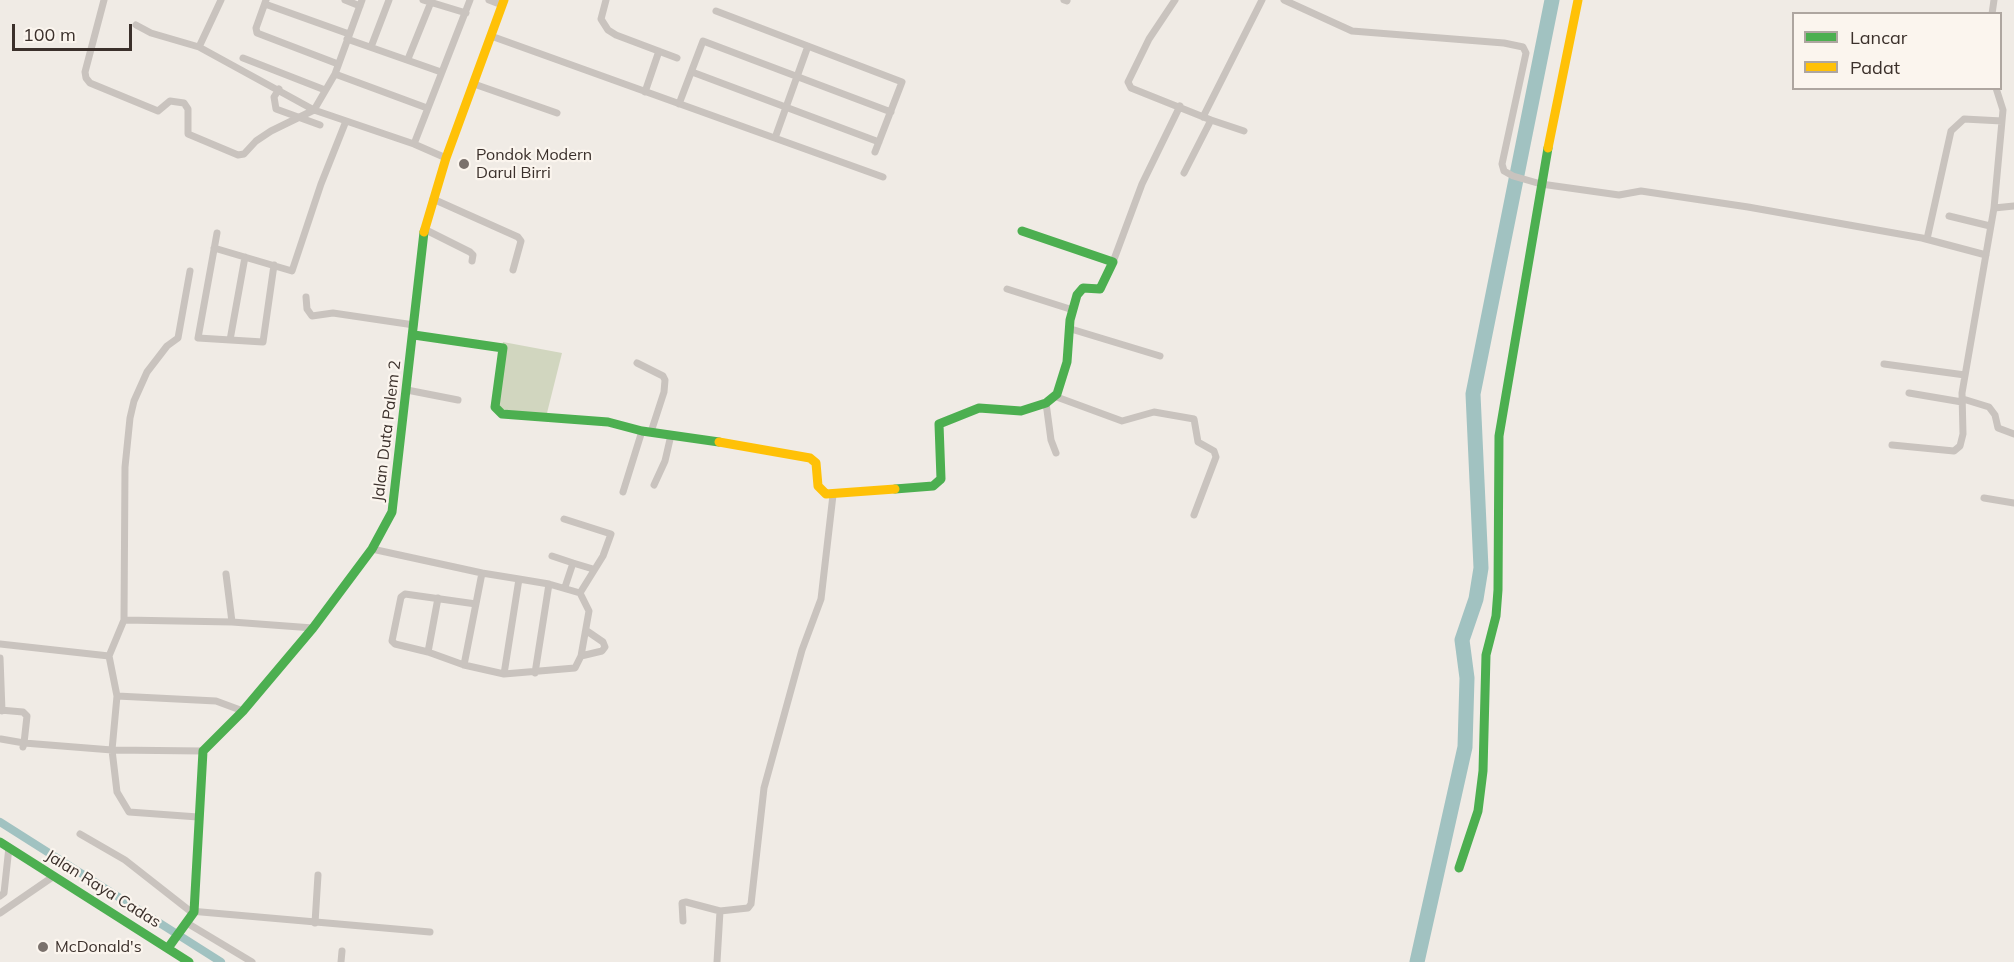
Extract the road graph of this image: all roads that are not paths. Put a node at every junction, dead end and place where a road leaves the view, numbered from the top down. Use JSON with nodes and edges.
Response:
{"nodes":[{"id":1,"x":104,"y":0,"type":"edge"},
{"id":2,"x":221,"y":0,"type":"edge"},
{"id":3,"x":345,"y":0,"type":"edge"},
{"id":4,"x":389,"y":0,"type":"edge"},
{"id":5,"x":423,"y":0,"type":"edge"},
{"id":6,"x":470,"y":0,"type":"edge"},
{"id":7,"x":489,"y":0,"type":"edge"},
{"id":8,"x":606,"y":0,"type":"edge"},
{"id":9,"x":1175,"y":0,"type":"edge"},
{"id":10,"x":1262,"y":0,"type":"edge"},
{"id":11,"x":1284,"y":0,"type":"edge"},
{"id":12,"x":1578,"y":0,"type":"edge"},
{"id":13,"x":265,"y":2,"type":"edge"},
{"id":14,"x":431,"y":2,"type":"junction"},
{"id":15,"x":503,"y":2,"type":"edge"},
{"id":16,"x":361,"y":3,"type":"edge"},
{"id":17,"x":716,"y":11,"type":"dead end"},
{"id":18,"x":466,"y":13,"type":"junction"},
{"id":19,"x":136,"y":25,"type":"dead end"},
{"id":20,"x":491,"y":36,"type":"junction"},
{"id":21,"x":348,"y":37,"type":"junction"},
{"id":22,"x":371,"y":46,"type":"junction"},
{"id":23,"x":808,"y":46,"type":"junction"},
{"id":24,"x":199,"y":47,"type":"junction"},
{"id":25,"x":659,"y":51,"type":"junction"},
{"id":26,"x":243,"y":58,"type":"dead end"},
{"id":27,"x":677,"y":58,"type":"dead end"},
{"id":28,"x":408,"y":59,"type":"junction"},
{"id":29,"x":338,"y":64,"type":"junction"},
{"id":30,"x":441,"y":72,"type":"junction"},
{"id":31,"x":692,"y":72,"type":"junction"},
{"id":32,"x":335,"y":74,"type":"junction"},
{"id":33,"x":797,"y":76,"type":"junction"},
{"id":34,"x":474,"y":84,"type":"junction"},
{"id":35,"x":279,"y":89,"type":"junction"},
{"id":36,"x":325,"y":90,"type":"junction"},
{"id":37,"x":1997,"y":90,"type":"edge"},
{"id":38,"x":645,"y":92,"type":"junction"},
{"id":39,"x":679,"y":104,"type":"junction"},
{"id":40,"x":1180,"y":106,"type":"junction"},
{"id":41,"x":786,"y":107,"type":"junction"},
{"id":42,"x":427,"y":108,"type":"junction"},
{"id":43,"x":314,"y":110,"type":"junction"},
{"id":44,"x":891,"y":112,"type":"junction"},
{"id":45,"x":557,"y":113,"type":"dead end"},
{"id":46,"x":297,"y":117,"type":"junction"},
{"id":47,"x":1203,"y":117,"type":"junction"},
{"id":48,"x":1211,"y":120,"type":"junction"},
{"id":49,"x":346,"y":121,"type":"junction"},
{"id":50,"x":2002,"y":121,"type":"junction"},
{"id":51,"x":320,"y":125,"type":"dead end"},
{"id":52,"x":1244,"y":131,"type":"dead end"},
{"id":53,"x":775,"y":138,"type":"junction"},
{"id":54,"x":879,"y":142,"type":"junction"},
{"id":55,"x":414,"y":144,"type":"junction"},
{"id":56,"x":875,"y":152,"type":"dead end"},
{"id":57,"x":446,"y":158,"type":"junction"},
{"id":58,"x":1184,"y":173,"type":"dead end"},
{"id":59,"x":883,"y":177,"type":"dead end"},
{"id":60,"x":1537,"y":183,"type":"junction"},
{"id":61,"x":433,"y":199,"type":"junction"},
{"id":62,"x":2014,"y":206,"type":"edge"},
{"id":63,"x":1994,"y":208,"type":"junction"},
{"id":64,"x":1949,"y":216,"type":"dead end"},
{"id":65,"x":1990,"y":226,"type":"junction"},
{"id":66,"x":424,"y":229,"type":"junction"},
{"id":67,"x":1022,"y":231,"type":"dead end"},
{"id":68,"x":217,"y":233,"type":"dead end"},
{"id":69,"x":1927,"y":239,"type":"junction"},
{"id":70,"x":214,"y":248,"type":"junction"},
{"id":71,"x":1986,"y":255,"type":"junction"},
{"id":72,"x":245,"y":257,"type":"junction"},
{"id":73,"x":472,"y":261,"type":"dead end"},
{"id":74,"x":1113,"y":262,"type":"junction"},
{"id":75,"x":274,"y":266,"type":"junction"},
{"id":76,"x":513,"y":270,"type":"dead end"},
{"id":77,"x":190,"y":271,"type":"dead end"},
{"id":78,"x":1007,"y":289,"type":"dead end"},
{"id":79,"x":306,"y":297,"type":"dead end"},
{"id":80,"x":1073,"y":310,"type":"junction"},
{"id":81,"x":414,"y":325,"type":"junction"},
{"id":82,"x":1071,"y":329,"type":"junction"},
{"id":83,"x":414,"y":335,"type":"junction"},
{"id":84,"x":230,"y":340,"type":"junction"},
{"id":85,"x":1160,"y":356,"type":"dead end"},
{"id":86,"x":637,"y":363,"type":"dead end"},
{"id":87,"x":1884,"y":364,"type":"dead end"},
{"id":88,"x":1965,"y":375,"type":"junction"},
{"id":89,"x":407,"y":390,"type":"junction"},
{"id":90,"x":1909,"y":393,"type":"dead end"},
{"id":91,"x":1054,"y":396,"type":"junction"},
{"id":92,"x":458,"y":400,"type":"dead end"},
{"id":93,"x":1962,"y":400,"type":"junction"},
{"id":94,"x":1046,"y":403,"type":"junction"},
{"id":95,"x":647,"y":431,"type":"junction"},
{"id":96,"x":2014,"y":434,"type":"edge"},
{"id":97,"x":671,"y":435,"type":"junction"},
{"id":98,"x":1892,"y":445,"type":"dead end"},
{"id":99,"x":1056,"y":453,"type":"dead end"},
{"id":100,"x":654,"y":485,"type":"dead end"},
{"id":101,"x":623,"y":492,"type":"dead end"},
{"id":102,"x":833,"y":495,"type":"junction"},
{"id":103,"x":1984,"y":498,"type":"dead end"},
{"id":104,"x":2014,"y":503,"type":"edge"},
{"id":105,"x":1194,"y":515,"type":"dead end"},
{"id":106,"x":564,"y":519,"type":"dead end"},
{"id":107,"x":372,"y":549,"type":"junction"},
{"id":108,"x":552,"y":556,"type":"dead end"},
{"id":109,"x":573,"y":563,"type":"junction"},
{"id":110,"x":593,"y":568,"type":"junction"},
{"id":111,"x":482,"y":573,"type":"junction"},
{"id":112,"x":226,"y":574,"type":"dead end"},
{"id":113,"x":519,"y":579,"type":"junction"},
{"id":114,"x":549,"y":584,"type":"junction"},
{"id":115,"x":565,"y":587,"type":"junction"},
{"id":116,"x":580,"y":593,"type":"junction"},
{"id":117,"x":438,"y":598,"type":"junction"},
{"id":118,"x":476,"y":604,"type":"junction"},
{"id":119,"x":124,"y":620,"type":"junction"},
{"id":120,"x":232,"y":622,"type":"junction"},
{"id":121,"x":313,"y":628,"type":"junction"},
{"id":122,"x":587,"y":631,"type":"junction"},
{"id":123,"x":0,"y":644,"type":"edge"},
{"id":124,"x":428,"y":651,"type":"junction"},
{"id":125,"x":109,"y":656,"type":"junction"},
{"id":126,"x":581,"y":656,"type":"junction"},
{"id":127,"x":0,"y":658,"type":"edge"},
{"id":128,"x":464,"y":665,"type":"junction"},
{"id":129,"x":535,"y":673,"type":"junction"},
{"id":130,"x":504,"y":674,"type":"junction"},
{"id":131,"x":117,"y":696,"type":"junction"},
{"id":132,"x":1,"y":710,"type":"edge"},
{"id":133,"x":243,"y":711,"type":"junction"},
{"id":134,"x":1,"y":739,"type":"edge"},
{"id":135,"x":24,"y":745,"type":"junction"},
{"id":136,"x":112,"y":750,"type":"junction"},
{"id":137,"x":203,"y":752,"type":"junction"},
{"id":138,"x":198,"y":818,"type":"junction"},
{"id":139,"x":80,"y":834,"type":"dead end"},
{"id":140,"x":4,"y":845,"type":"edge"},
{"id":141,"x":1459,"y":868,"type":"dead end"},
{"id":142,"x":318,"y":875,"type":"dead end"},
{"id":143,"x":54,"y":876,"type":"junction"},
{"id":144,"x":2,"y":895,"type":"edge"},
{"id":145,"x":13,"y":903,"type":"junction"},
{"id":146,"x":720,"y":911,"type":"junction"},
{"id":147,"x":0,"y":914,"type":"edge"},
{"id":148,"x":189,"y":920,"type":"junction"},
{"id":149,"x":683,"y":921,"type":"dead end"},
{"id":150,"x":315,"y":923,"type":"junction"},
{"id":151,"x":430,"y":932,"type":"dead end"},
{"id":152,"x":170,"y":946,"type":"junction"},
{"id":153,"x":342,"y":951,"type":"dead end"},
{"id":154,"x":189,"y":962,"type":"edge"},
{"id":155,"x":252,"y":962,"type":"edge"},
{"id":156,"x":341,"y":962,"type":"edge"},
{"id":157,"x":717,"y":962,"type":"edge"}],
"edges":[{"from":1,"to":46,"type":"street"},
{"from":2,"to":24,"type":"street"},
{"from":3,"to":16,"type":"street"},
{"from":4,"to":22,"type":"street"},
{"from":5,"to":14,"type":"street"},
{"from":6,"to":18,"type":"street"},
{"from":7,"to":15,"type":"street"},
{"from":8,"to":25,"type":"street"},
{"from":9,"to":40,"type":"street"},
{"from":10,"to":47,"type":"street"},
{"from":11,"to":60,"type":"street"},
{"from":12,"to":60,"type":"street"},
{"from":13,"to":21,"type":"street"},
{"from":13,"to":29,"type":"street"},
{"from":14,"to":18,"type":"street"},
{"from":14,"to":28,"type":"street"},
{"from":15,"to":20,"type":"street","name":"Jalan Duta Palem 2"},
{"from":16,"to":21,"type":"street"},
{"from":17,"to":23,"type":"street"},
{"from":18,"to":30,"type":"street"},
{"from":19,"to":24,"type":"street"},
{"from":20,"to":34,"type":"street","name":"Jalan Duta Palem 2"},
{"from":20,"to":38,"type":"street"},
{"from":21,"to":22,"type":"street"},
{"from":21,"to":29,"type":"street"},
{"from":22,"to":28,"type":"street"},
{"from":23,"to":33,"type":"street"},
{"from":23,"to":44,"type":"street"},
{"from":24,"to":35,"type":"street"},
{"from":25,"to":27,"type":"street"},
{"from":25,"to":38,"type":"street"},
{"from":26,"to":36,"type":"street"},
{"from":28,"to":30,"type":"street"},
{"from":29,"to":32,"type":"street"},
{"from":30,"to":42,"type":"street"},
{"from":31,"to":33,"type":"street"},
{"from":31,"to":39,"type":"street"},
{"from":31,"to":41,"type":"street"},
{"from":32,"to":36,"type":"street"},
{"from":32,"to":42,"type":"street"},
{"from":33,"to":41,"type":"street"},
{"from":33,"to":44,"type":"street"},
{"from":34,"to":45,"type":"street"},
{"from":34,"to":57,"type":"street","name":"Jalan Duta Palem 2"},
{"from":35,"to":43,"type":"street"},
{"from":35,"to":46,"type":"street"},
{"from":36,"to":43,"type":"street"},
{"from":37,"to":50,"type":"street"},
{"from":38,"to":39,"type":"street"},
{"from":39,"to":53,"type":"street"},
{"from":40,"to":47,"type":"street"},
{"from":40,"to":74,"type":"street"},
{"from":41,"to":53,"type":"street"},
{"from":41,"to":54,"type":"street"},
{"from":42,"to":55,"type":"street"},
{"from":43,"to":46,"type":"street"},
{"from":43,"to":49,"type":"street"},
{"from":44,"to":54,"type":"street"},
{"from":46,"to":51,"type":"street"},
{"from":47,"to":48,"type":"street"},
{"from":48,"to":52,"type":"street"},
{"from":48,"to":58,"type":"street"},
{"from":49,"to":55,"type":"street"},
{"from":49,"to":75,"type":"street"},
{"from":50,"to":63,"type":"street"},
{"from":50,"to":69,"type":"street"},
{"from":53,"to":59,"type":"street"},
{"from":54,"to":56,"type":"street"},
{"from":55,"to":57,"type":"street"},
{"from":57,"to":61,"type":"street","name":"Jalan Duta Palem 2"},
{"from":60,"to":69,"type":"street"},
{"from":60,"to":141,"type":"street"},
{"from":61,"to":66,"type":"street","name":"Jalan Duta Palem 2"},
{"from":61,"to":76,"type":"street"},
{"from":62,"to":63,"type":"street"},
{"from":63,"to":65,"type":"street"},
{"from":64,"to":65,"type":"street"},
{"from":65,"to":71,"type":"street"},
{"from":66,"to":73,"type":"street"},
{"from":66,"to":81,"type":"street","name":"Jalan Duta Palem 2"},
{"from":67,"to":74,"type":"street"},
{"from":68,"to":70,"type":"street"},
{"from":69,"to":71,"type":"street"},
{"from":70,"to":72,"type":"street"},
{"from":70,"to":84,"type":"street"},
{"from":71,"to":88,"type":"street"},
{"from":72,"to":75,"type":"street"},
{"from":72,"to":84,"type":"street"},
{"from":74,"to":80,"type":"street"},
{"from":75,"to":84,"type":"street"},
{"from":77,"to":119,"type":"street"},
{"from":78,"to":80,"type":"street"},
{"from":79,"to":81,"type":"street"},
{"from":80,"to":82,"type":"street"},
{"from":81,"to":83,"type":"street","name":"Jalan Duta Palem 2"},
{"from":82,"to":85,"type":"street"},
{"from":82,"to":91,"type":"street"},
{"from":83,"to":89,"type":"street","name":"Jalan Duta Palem 2"},
{"from":83,"to":95,"type":"street"},
{"from":86,"to":95,"type":"street"},
{"from":87,"to":88,"type":"street"},
{"from":88,"to":93,"type":"street"},
{"from":89,"to":92,"type":"street"},
{"from":89,"to":107,"type":"street","name":"Jalan Duta Palem 2"},
{"from":90,"to":93,"type":"street"},
{"from":91,"to":94,"type":"street"},
{"from":91,"to":105,"type":"street"},
{"from":93,"to":96,"type":"street"},
{"from":93,"to":98,"type":"street"},
{"from":94,"to":99,"type":"street"},
{"from":94,"to":102,"type":"street"},
{"from":95,"to":97,"type":"street"},
{"from":95,"to":101,"type":"street"},
{"from":97,"to":100,"type":"street"},
{"from":97,"to":102,"type":"street"},
{"from":102,"to":146,"type":"street"},
{"from":103,"to":104,"type":"street"},
{"from":106,"to":110,"type":"street"},
{"from":107,"to":111,"type":"street"},
{"from":107,"to":121,"type":"street","name":"Jalan Duta Palem 2"},
{"from":108,"to":109,"type":"street"},
{"from":109,"to":110,"type":"street"},
{"from":109,"to":115,"type":"street"},
{"from":110,"to":116,"type":"street"},
{"from":111,"to":113,"type":"street"},
{"from":111,"to":118,"type":"street"},
{"from":112,"to":120,"type":"street"},
{"from":113,"to":114,"type":"street"},
{"from":113,"to":130,"type":"street"},
{"from":114,"to":115,"type":"street"},
{"from":114,"to":129,"type":"street"},
{"from":115,"to":116,"type":"street"},
{"from":116,"to":122,"type":"street"},
{"from":117,"to":118,"type":"street"},
{"from":117,"to":124,"type":"street"},
{"from":117,"to":124,"type":"street"},
{"from":118,"to":128,"type":"street"},
{"from":119,"to":120,"type":"street"},
{"from":119,"to":125,"type":"street"},
{"from":120,"to":121,"type":"street"},
{"from":121,"to":133,"type":"street","name":"Jalan Duta Palem 2"},
{"from":122,"to":126,"type":"street"},
{"from":122,"to":126,"type":"street"},
{"from":123,"to":125,"type":"street"},
{"from":124,"to":128,"type":"street"},
{"from":125,"to":131,"type":"street"},
{"from":126,"to":129,"type":"street"},
{"from":127,"to":132,"type":"street"},
{"from":128,"to":130,"type":"street"},
{"from":129,"to":130,"type":"street"},
{"from":131,"to":133,"type":"street"},
{"from":131,"to":136,"type":"street"},
{"from":132,"to":135,"type":"street"},
{"from":133,"to":137,"type":"street","name":"Jalan Duta Palem 2"},
{"from":134,"to":135,"type":"street"},
{"from":135,"to":136,"type":"street"},
{"from":136,"to":137,"type":"street"},
{"from":136,"to":138,"type":"street"},
{"from":137,"to":138,"type":"street"},
{"from":138,"to":148,"type":"street"},
{"from":139,"to":148,"type":"street"},
{"from":140,"to":143,"type":"street","name":"Jalan Raya Cadas"},
{"from":140,"to":144,"type":"street"},
{"from":142,"to":150,"type":"street"},
{"from":143,"to":145,"type":"street"},
{"from":143,"to":152,"type":"street","name":"Jalan Raya Cadas"},
{"from":144,"to":145,"type":"street"},
{"from":145,"to":147,"type":"street"},
{"from":146,"to":149,"type":"street"},
{"from":146,"to":157,"type":"street"},
{"from":148,"to":150,"type":"street"},
{"from":148,"to":152,"type":"street"},
{"from":148,"to":155,"type":"street"},
{"from":150,"to":151,"type":"street"},
{"from":152,"to":154,"type":"street","name":"Jalan Raya Cadas"},
{"from":153,"to":156,"type":"street"}]}
